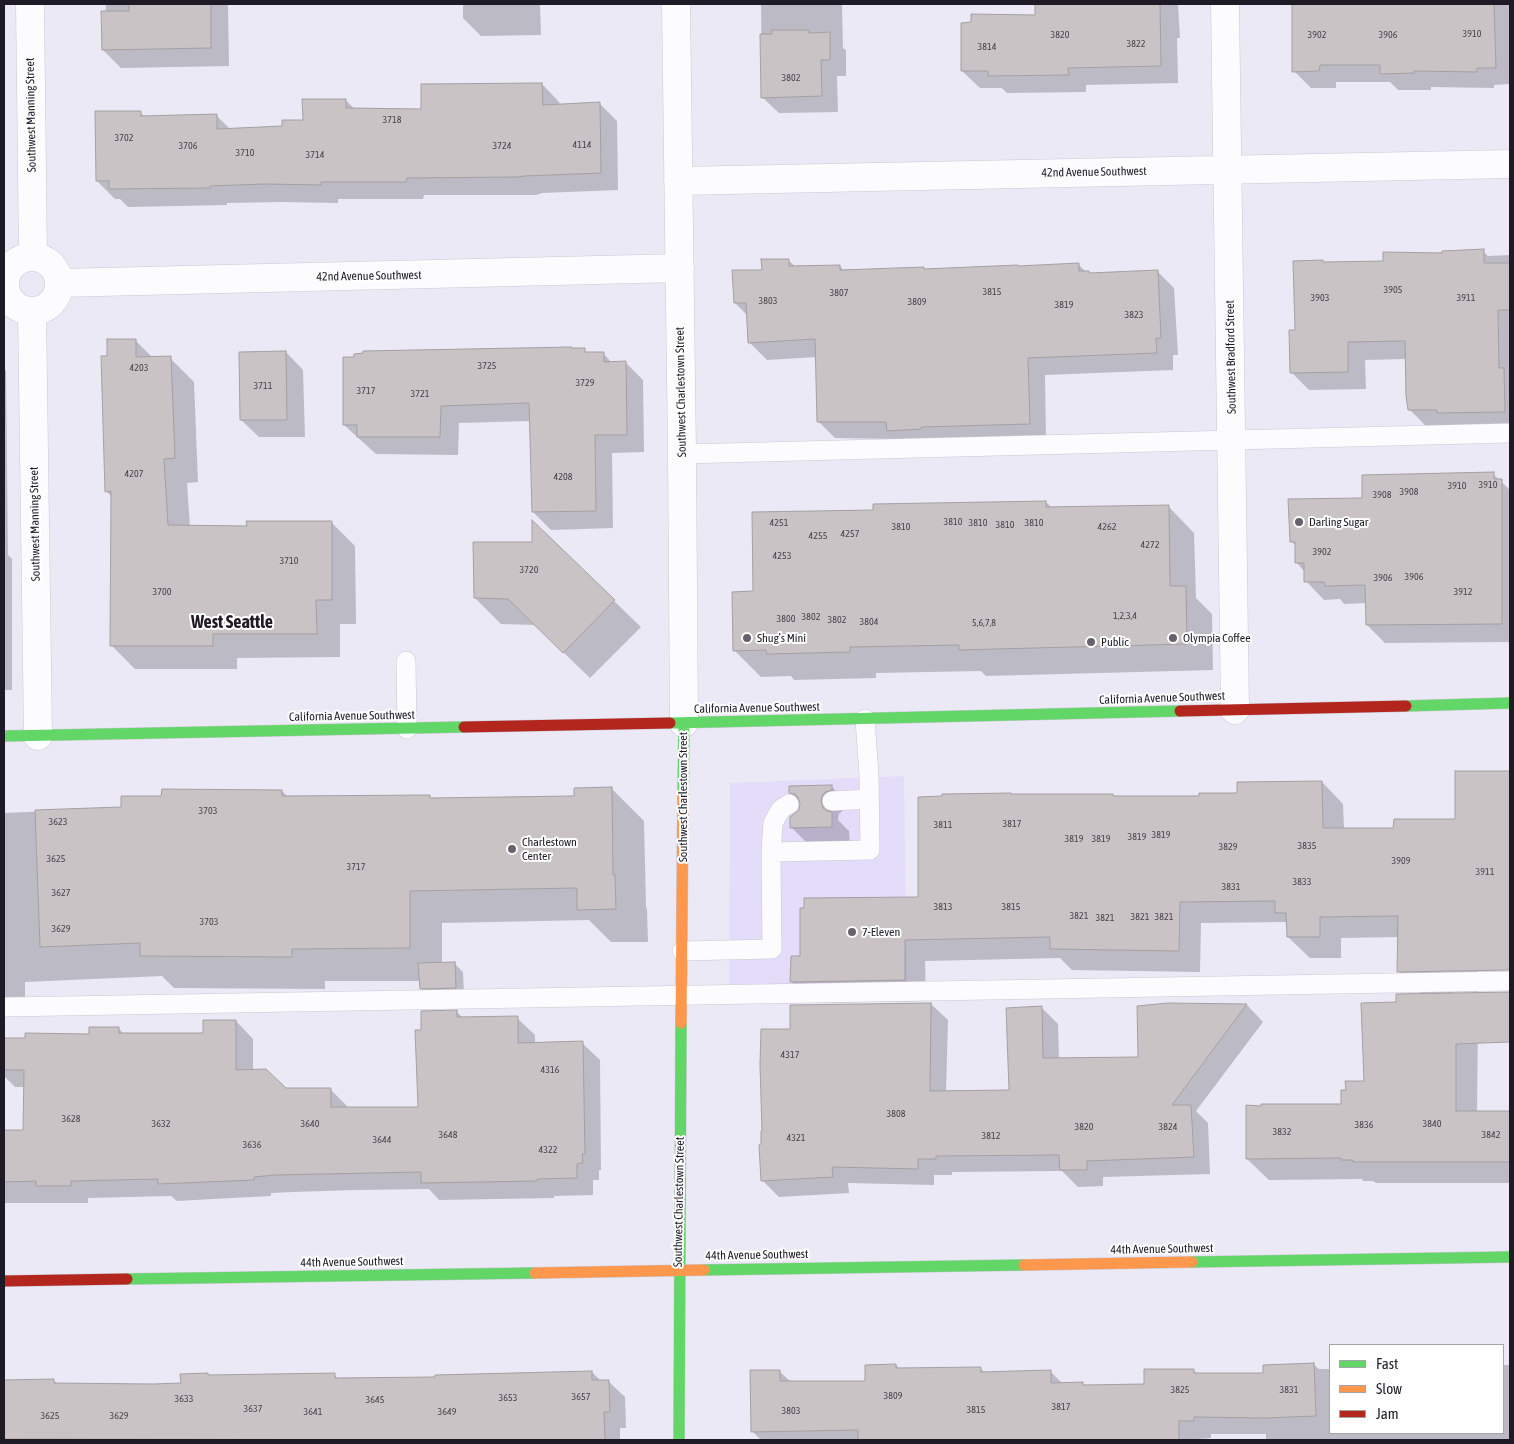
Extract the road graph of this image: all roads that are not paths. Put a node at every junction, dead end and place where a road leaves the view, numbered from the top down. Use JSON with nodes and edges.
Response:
{"nodes":[{"id":1,"x":30,"y":4,"type":"edge"},
{"id":2,"x":676,"y":4,"type":"edge"},
{"id":3,"x":1225,"y":4,"type":"edge"},
{"id":4,"x":1510,"y":164,"type":"edge"},
{"id":5,"x":1228,"y":170,"type":"junction"},
{"id":6,"x":678,"y":181,"type":"junction"},
{"id":7,"x":32,"y":256,"type":"junction"},
{"id":8,"x":680,"y":268,"type":"junction"},
{"id":9,"x":4,"y":283,"type":"edge"},
{"id":10,"x":59,"y":283,"type":"junction"},
{"id":11,"x":32,"y":311,"type":"junction"},
{"id":12,"x":1510,"y":434,"type":"edge"},
{"id":13,"x":1232,"y":441,"type":"junction"},
{"id":14,"x":682,"y":454,"type":"junction"},
{"id":15,"x":406,"y":661,"type":"dead end"},
{"id":16,"x":1510,"y":703,"type":"edge"},
{"id":17,"x":1235,"y":710,"type":"junction"},
{"id":18,"x":865,"y":719,"type":"junction"},
{"id":19,"x":684,"y":723,"type":"junction"},
{"id":20,"x":407,"y":728,"type":"junction"},
{"id":21,"x":4,"y":736,"type":"edge"},
{"id":22,"x":38,"y":736,"type":"junction"},
{"id":23,"x":869,"y":799,"type":"junction"},
{"id":24,"x":832,"y":801,"type":"dead end"},
{"id":25,"x":789,"y":804,"type":"dead end"},
{"id":26,"x":771,"y":852,"type":"junction"},
{"id":27,"x":682,"y":951,"type":"junction"},
{"id":28,"x":1510,"y":981,"type":"edge"},
{"id":29,"x":681,"y":996,"type":"junction"},
{"id":30,"x":4,"y":1006,"type":"edge"},
{"id":31,"x":1510,"y":1257,"type":"edge"},
{"id":32,"x":679,"y":1270,"type":"junction"},
{"id":33,"x":4,"y":1281,"type":"edge"},
{"id":34,"x":679,"y":1440,"type":"edge"}],
"edges":[{"from":1,"to":7,"type":"street","name":"Southwest Manning Street"},
{"from":2,"to":6,"type":"street","name":"Southwest Charlestown Street"},
{"from":3,"to":5,"type":"street","name":"Southwest Bradford Street"},
{"from":4,"to":5,"type":"street","name":"42nd Avenue Southwest"},
{"from":5,"to":6,"type":"street","name":"42nd Avenue Southwest"},
{"from":5,"to":13,"type":"street","name":"Southwest Bradford Street"},
{"from":6,"to":8,"type":"street","name":"Southwest Charlestown Street"},
{"from":7,"to":9,"type":"street"},
{"from":7,"to":10,"type":"street"},
{"from":8,"to":10,"type":"street","name":"42nd Avenue Southwest"},
{"from":8,"to":14,"type":"street","name":"Southwest Charlestown Street"},
{"from":9,"to":11,"type":"street"},
{"from":10,"to":11,"type":"street"},
{"from":11,"to":22,"type":"street","name":"Southwest Manning Street"},
{"from":12,"to":13,"type":"lane"},
{"from":13,"to":14,"type":"lane"},
{"from":13,"to":17,"type":"street","name":"Southwest Bradford Street"},
{"from":14,"to":19,"type":"street","name":"Southwest Charlestown Street"},
{"from":15,"to":20,"type":"lane"},
{"from":16,"to":17,"type":"street","name":"California Avenue Southwest"},
{"from":17,"to":18,"type":"street","name":"California Avenue Southwest"},
{"from":18,"to":19,"type":"street","name":"California Avenue Southwest"},
{"from":18,"to":23,"type":"lane"},
{"from":19,"to":20,"type":"street","name":"California Avenue Southwest"},
{"from":19,"to":27,"type":"street","name":"Southwest Charlestown Street"},
{"from":20,"to":22,"type":"street","name":"California Avenue Southwest"},
{"from":21,"to":22,"type":"street","name":"California Avenue Southwest"},
{"from":23,"to":24,"type":"lane"},
{"from":23,"to":26,"type":"lane"},
{"from":25,"to":26,"type":"lane"},
{"from":26,"to":27,"type":"lane"},
{"from":27,"to":29,"type":"street","name":"Southwest Charlestown Street"},
{"from":28,"to":29,"type":"lane"},
{"from":29,"to":30,"type":"lane"},
{"from":29,"to":32,"type":"street","name":"Southwest Charlestown Street"},
{"from":31,"to":32,"type":"street","name":"44th Avenue Southwest"},
{"from":32,"to":33,"type":"street","name":"44th Avenue Southwest"},
{"from":32,"to":34,"type":"street","name":"Southwest Charlestown Street"}]}
